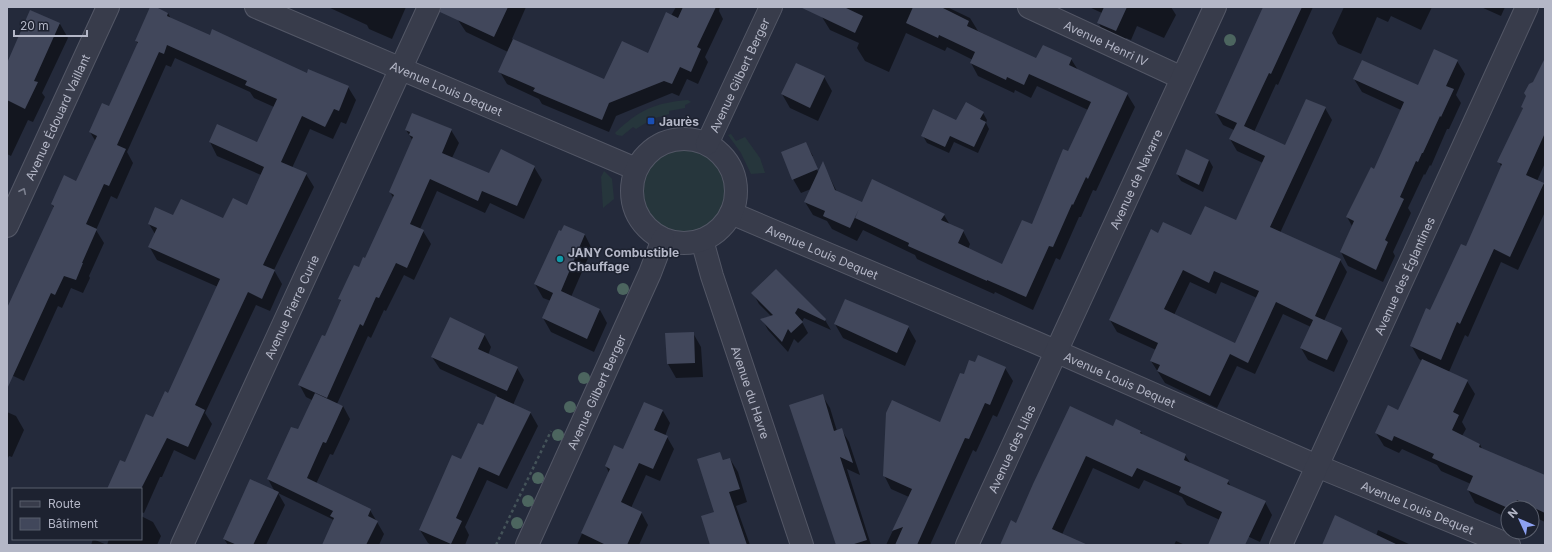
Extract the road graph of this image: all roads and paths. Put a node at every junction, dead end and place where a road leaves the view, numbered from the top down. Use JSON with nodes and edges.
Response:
{"nodes":[{"id":1,"x":108,"y":7,"type":"edge"},
{"id":2,"x":256,"y":7,"type":"edge"},
{"id":3,"x":429,"y":7,"type":"edge"},
{"id":4,"x":771,"y":7,"type":"edge"},
{"id":5,"x":1030,"y":7,"type":"edge"},
{"id":6,"x":1215,"y":7,"type":"edge"},
{"id":7,"x":1527,"y":7,"type":"edge"},
{"id":8,"x":400,"y":69,"type":"junction"},
{"id":9,"x":1182,"y":78,"type":"junction"},
{"id":10,"x":707,"y":144,"type":"junction"},
{"id":11,"x":636,"y":169,"type":"junction"},
{"id":12,"x":732,"y":213,"type":"junction"},
{"id":13,"x":7,"y":226,"type":"edge"},
{"id":14,"x":663,"y":239,"type":"junction"},
{"id":15,"x":702,"y":240,"type":"junction"},
{"id":16,"x":1056,"y":351,"type":"junction"},
{"id":17,"x":1317,"y":466,"type":"junction"},
{"id":18,"x":182,"y":545,"type":"edge"},
{"id":19,"x":527,"y":545,"type":"edge"},
{"id":20,"x":802,"y":545,"type":"edge"},
{"id":21,"x":967,"y":545,"type":"edge"},
{"id":22,"x":1281,"y":545,"type":"edge"},
{"id":23,"x":1509,"y":545,"type":"edge"}],
"edges":[{"from":13,"to":1,"type":"street","name":"Avenue Édouard Vaillant","one_way":true},
{"from":2,"to":8,"type":"street","name":"Avenue Louis Dequet"},
{"from":3,"to":8,"type":"street","name":"Avenue Pierre Curie"},
{"from":4,"to":10,"type":"street","name":"Avenue Gilbert Berger"},
{"from":5,"to":9,"type":"street","name":"Avenue Henri IV"},
{"from":6,"to":9,"type":"street","name":"Avenue de Navarre"},
{"from":7,"to":17,"type":"street","name":"Avenue des Églantines"},
{"from":8,"to":11,"type":"street","name":"Avenue Louis Dequet"},
{"from":8,"to":18,"type":"street","name":"Avenue Pierre Curie"},
{"from":9,"to":16,"type":"street","name":"Avenue de Navarre"},
{"from":10,"to":11,"type":"street"},
{"from":10,"to":12,"type":"street"},
{"from":11,"to":14,"type":"street"},
{"from":12,"to":15,"type":"street"},
{"from":12,"to":16,"type":"street","name":"Avenue Louis Dequet"},
{"from":14,"to":15,"type":"street"},
{"from":14,"to":19,"type":"street","name":"Avenue Gilbert Berger"},
{"from":15,"to":20,"type":"street","name":"Avenue du Havre"},
{"from":16,"to":17,"type":"street","name":"Avenue Louis Dequet"},
{"from":16,"to":21,"type":"street","name":"Avenue des Lilas"},
{"from":17,"to":22,"type":"street","name":"Avenue des Églantines"},
{"from":17,"to":23,"type":"street","name":"Avenue Louis Dequet"}]}
